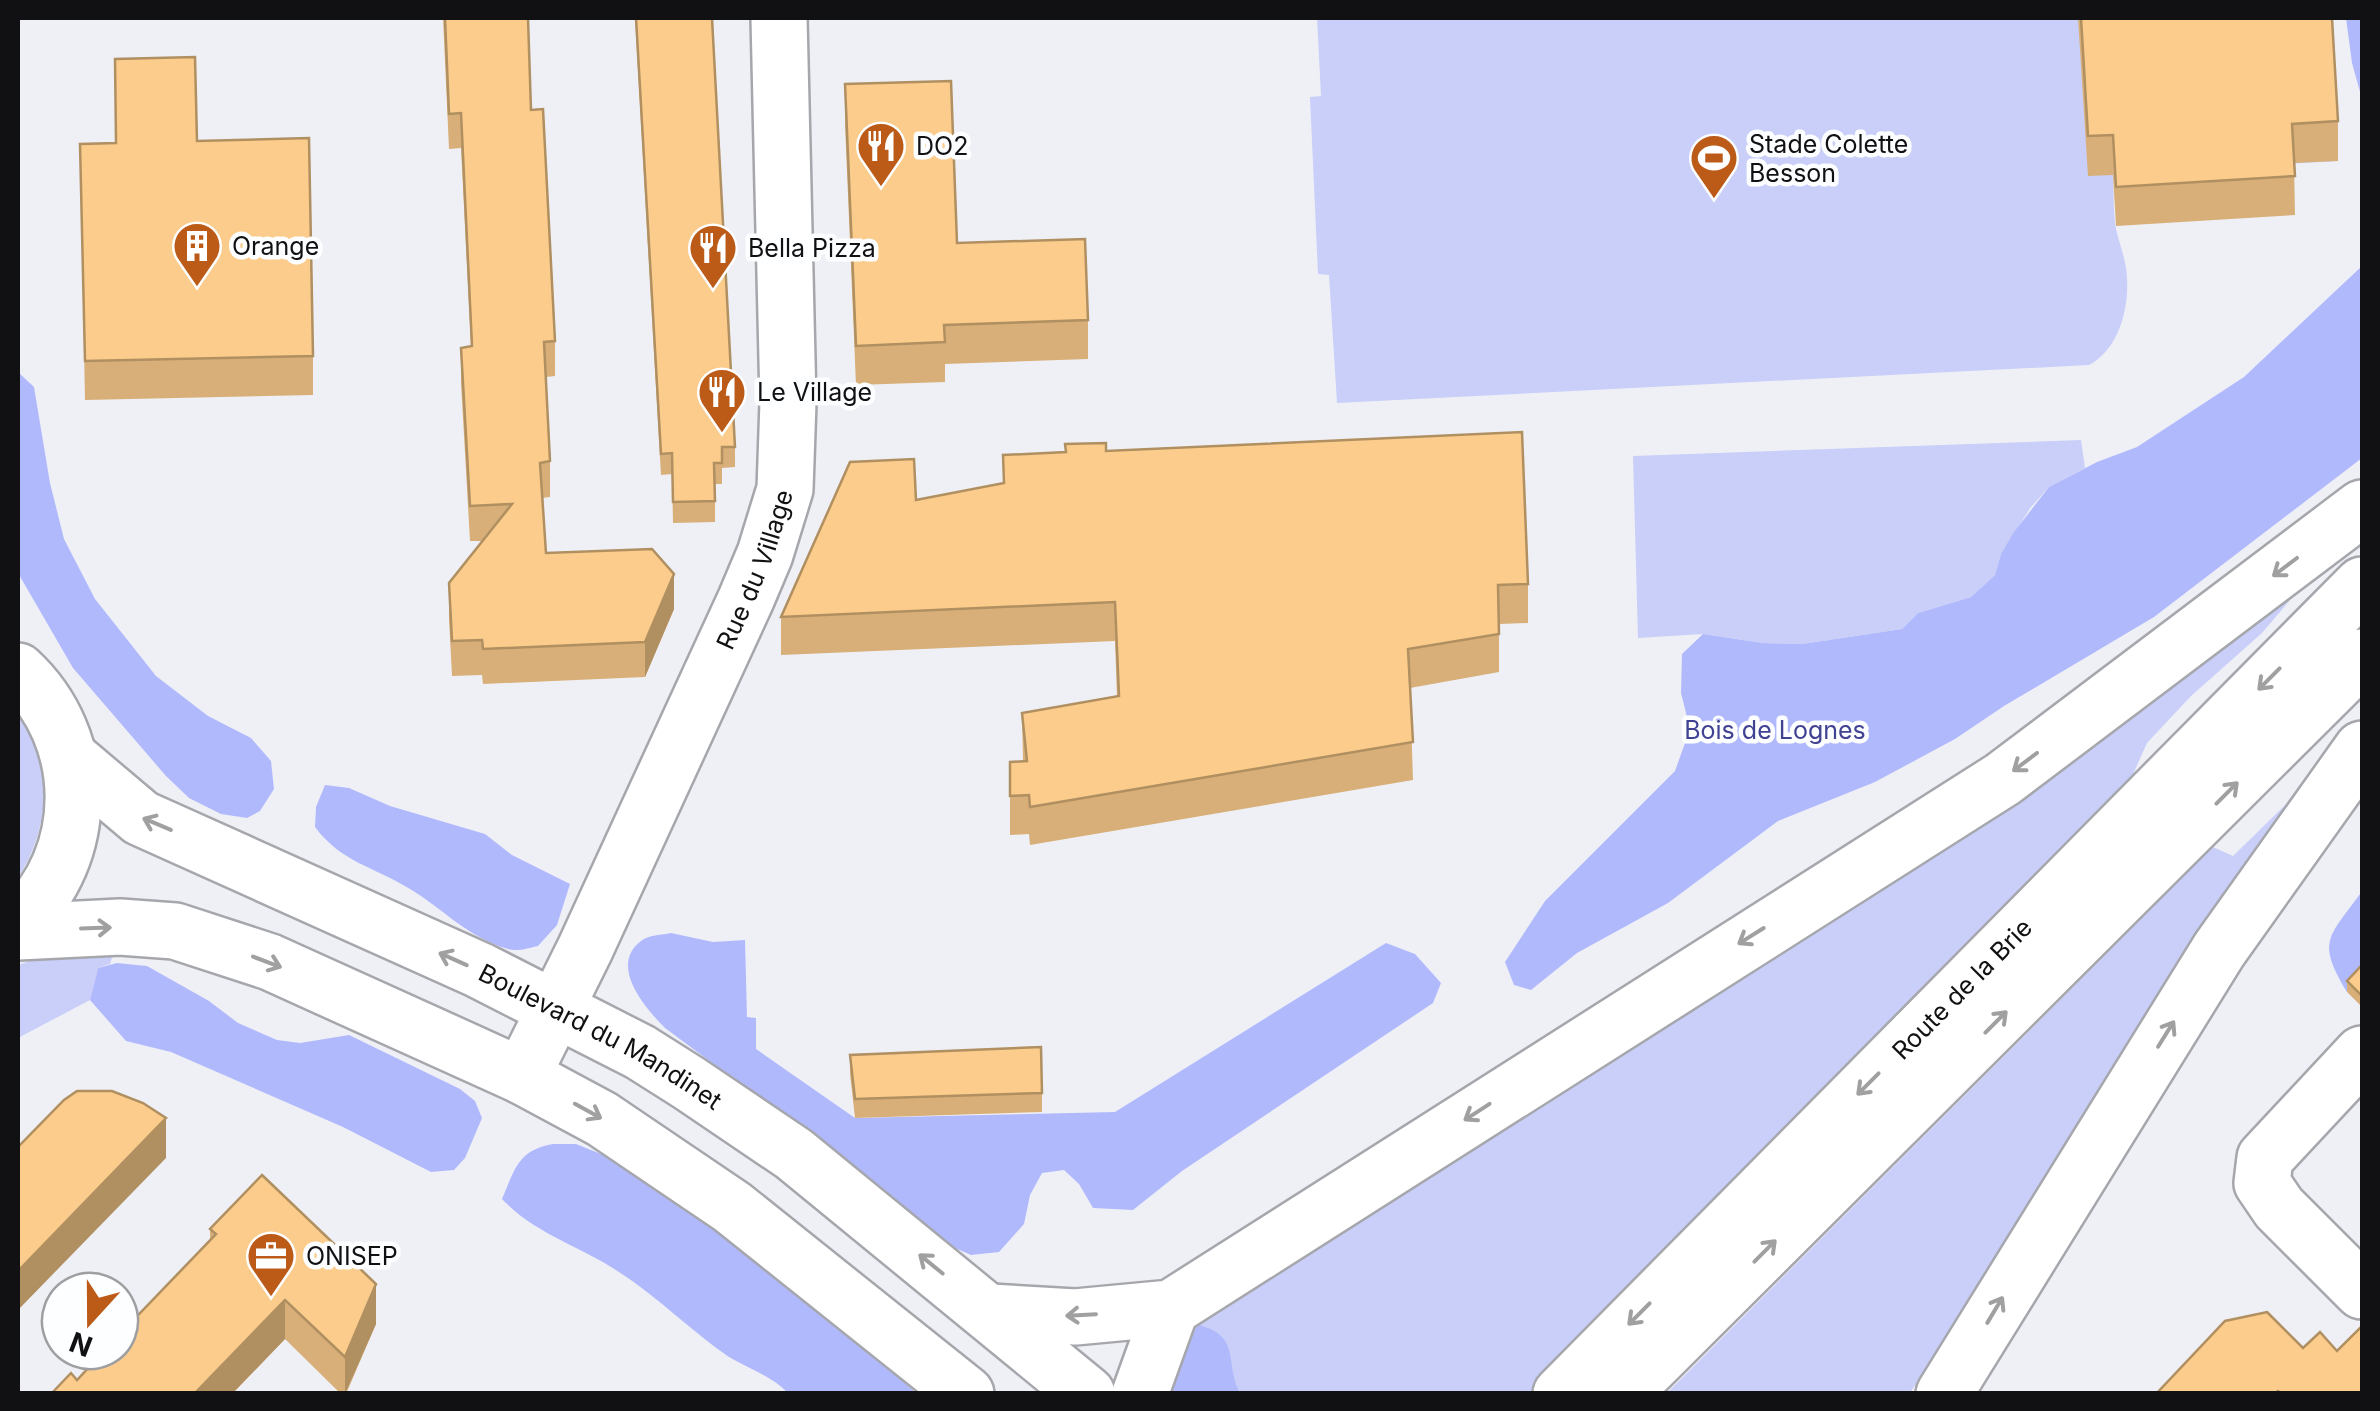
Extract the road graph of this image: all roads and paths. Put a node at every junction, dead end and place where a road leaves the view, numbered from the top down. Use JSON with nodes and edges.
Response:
{"nodes":[{"id":1,"x":779,"y":18,"type":"edge"},
{"id":2,"x":2362,"y":508,"type":"edge"},
{"id":3,"x":2362,"y":585,"type":"edge"},
{"id":4,"x":2362,"y":658,"type":"edge"},
{"id":5,"x":18,"y":671,"type":"edge"},
{"id":6,"x":2362,"y":749,"type":"edge"},
{"id":7,"x":70,"y":758,"type":"junction"},
{"id":8,"x":18,"y":923,"type":"edge"},
{"id":9,"x":18,"y":932,"type":"edge"},
{"id":10,"x":556,"y":1008,"type":"junction"},
{"id":11,"x":2362,"y":1054,"type":"edge"},
{"id":12,"x":522,"y":1076,"type":"junction"},
{"id":13,"x":2362,"y":1292,"type":"edge"},
{"id":14,"x":1171,"y":1308,"type":"junction"},
{"id":15,"x":990,"y":1312,"type":"junction"},
{"id":16,"x":966,"y":1394,"type":"edge"},
{"id":17,"x":1087,"y":1394,"type":"edge"},
{"id":18,"x":1140,"y":1394,"type":"edge"},
{"id":19,"x":1560,"y":1394,"type":"edge"},
{"id":20,"x":1622,"y":1394,"type":"edge"},
{"id":21,"x":1944,"y":1394,"type":"edge"}],
"edges":[{"from":1,"to":10,"type":"main road","name":"Rue du Village"},
{"from":2,"to":14,"type":"main road","one_way":true},
{"from":3,"to":19,"type":"main road","name":"Route de la Brie","one_way":true},
{"from":20,"to":4,"type":"main road","name":"Route de la Brie","one_way":true},
{"from":5,"to":7,"type":"main road"},
{"from":21,"to":6,"type":"main road","one_way":true},
{"from":7,"to":8,"type":"main road"},
{"from":10,"to":7,"type":"main road","name":"Boulevard du Mandinet","one_way":true},
{"from":9,"to":12,"type":"main road","one_way":true},
{"from":10,"to":12,"type":"main road","name":"Rue du Village"},
{"from":15,"to":10,"type":"main road","name":"Boulevard du Mandinet","one_way":true},
{"from":11,"to":13,"type":"main road"},
{"from":12,"to":16,"type":"main road","one_way":true},
{"from":14,"to":15,"type":"main road","one_way":true},
{"from":14,"to":18,"type":"main road"},
{"from":15,"to":17,"type":"main road","name":"Boulevard du Mandinet"}]}
